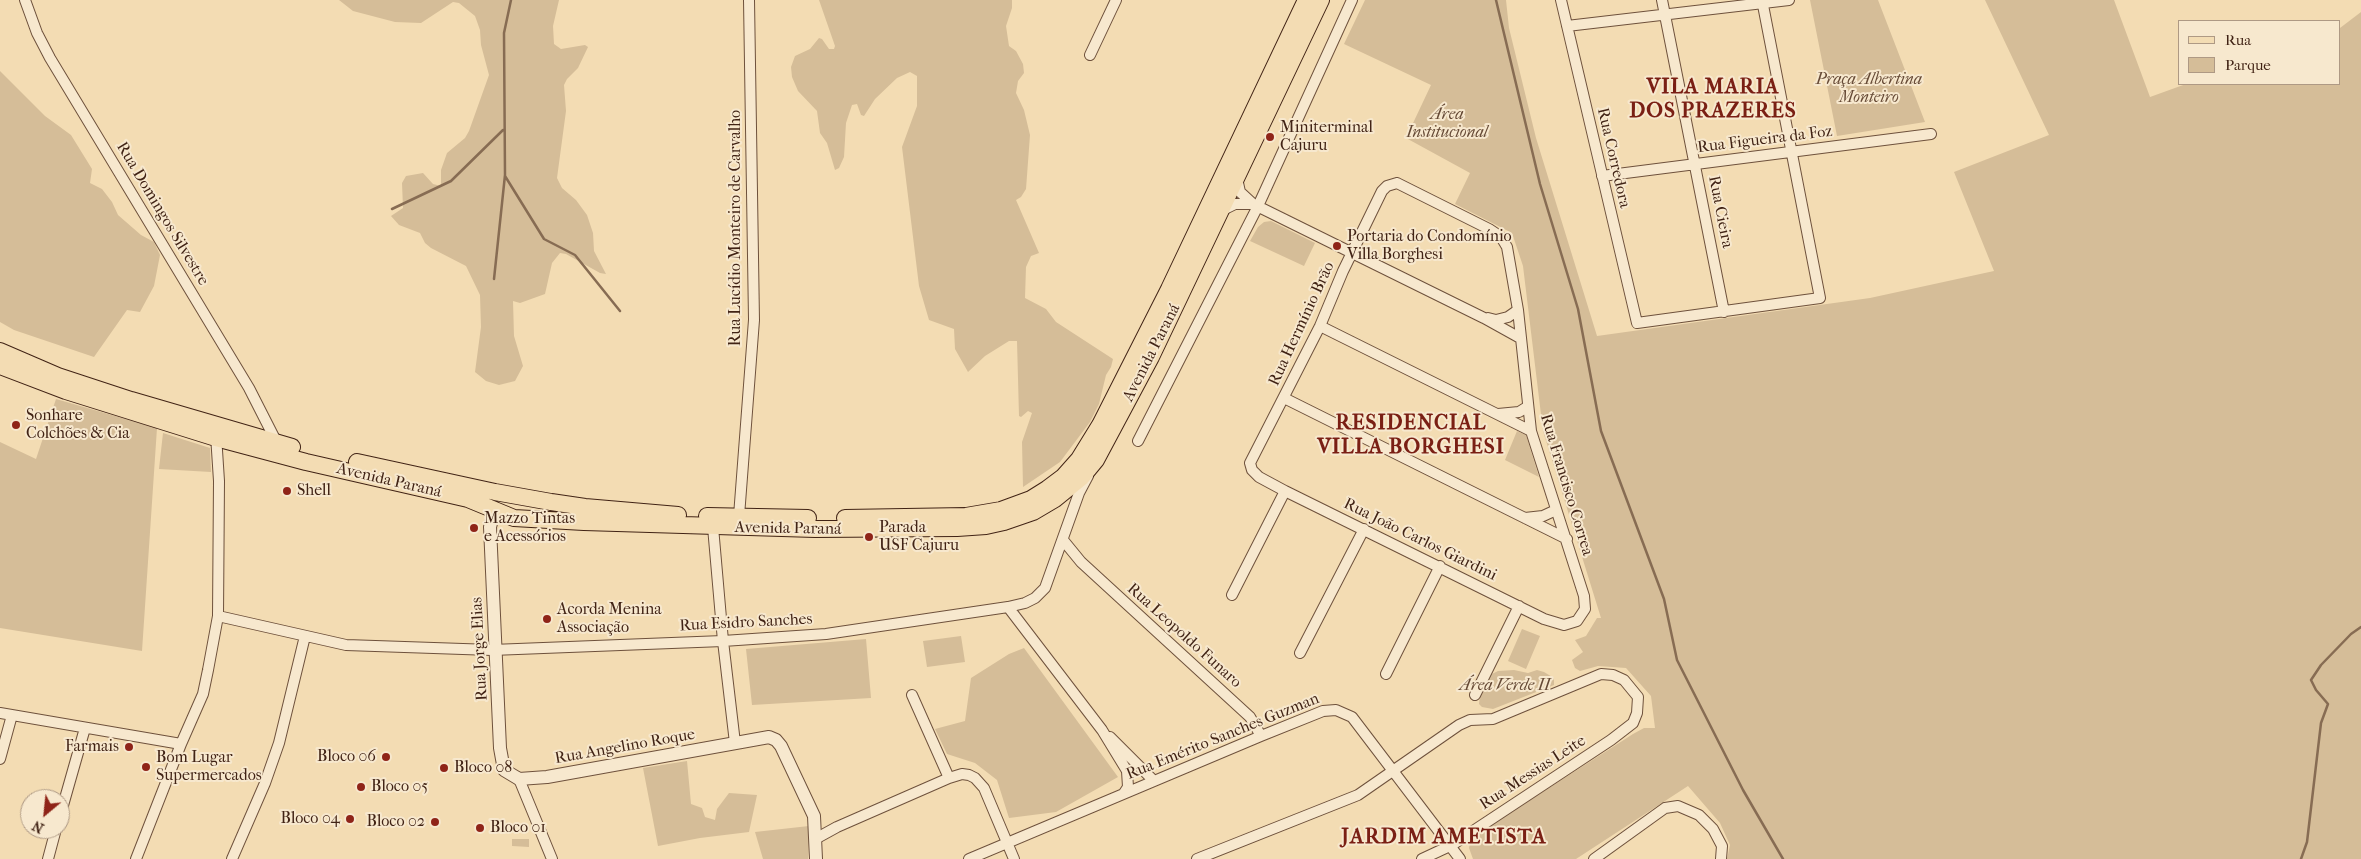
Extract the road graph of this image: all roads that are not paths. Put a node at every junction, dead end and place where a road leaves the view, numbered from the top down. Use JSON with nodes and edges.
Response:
{"nodes":[{"id":1,"x":25,"y":0,"type":"edge"},
{"id":2,"x":749,"y":0,"type":"edge"},
{"id":3,"x":1116,"y":0,"type":"edge"},
{"id":4,"x":1306,"y":0,"type":"edge"},
{"id":5,"x":1321,"y":0,"type":"edge"},
{"id":6,"x":1352,"y":0,"type":"edge"},
{"id":7,"x":1561,"y":0,"type":"edge"},
{"id":8,"x":1662,"y":0,"type":"edge"},
{"id":9,"x":1789,"y":0,"type":"edge"},
{"id":10,"x":1762,"y":2,"type":"edge"},
{"id":11,"x":1665,"y":14,"type":"junction"},
{"id":12,"x":1567,"y":26,"type":"junction"},
{"id":13,"x":1090,"y":55,"type":"dead end"},
{"id":14,"x":1931,"y":134,"type":"dead end"},
{"id":15,"x":1791,"y":152,"type":"junction"},
{"id":16,"x":1695,"y":164,"type":"junction"},
{"id":17,"x":1236,"y":176,"type":"junction"},
{"id":18,"x":1602,"y":176,"type":"junction"},
{"id":19,"x":1256,"y":205,"type":"junction"},
{"id":20,"x":1220,"y":212,"type":"junction"},
{"id":21,"x":1501,"y":237,"type":"joint"},
{"id":22,"x":1353,"y":252,"type":"junction"},
{"id":23,"x":1518,"y":310,"type":"junction"},
{"id":24,"x":1724,"y":312,"type":"junction"},
{"id":25,"x":1484,"y":318,"type":"junction"},
{"id":26,"x":1320,"y":326,"type":"junction"},
{"id":27,"x":1520,"y":338,"type":"junction"},
{"id":28,"x":0,"y":351,"type":"edge"},
{"id":29,"x":0,"y":366,"type":"edge"},
{"id":30,"x":1284,"y":398,"type":"junction"},
{"id":31,"x":1527,"y":407,"type":"junction"},
{"id":32,"x":1497,"y":414,"type":"junction"},
{"id":33,"x":216,"y":430,"type":"junction"},
{"id":34,"x":1531,"y":431,"type":"junction"},
{"id":35,"x":1138,"y":441,"type":"dead end"},
{"id":36,"x":277,"y":442,"type":"junction"},
{"id":37,"x":1096,"y":460,"type":"junction"},
{"id":38,"x":1252,"y":470,"type":"joint"},
{"id":39,"x":1286,"y":491,"type":"junction"},
{"id":40,"x":585,"y":507,"type":"junction"},
{"id":41,"x":495,"y":509,"type":"junction"},
{"id":42,"x":1556,"y":510,"type":"junction"},
{"id":43,"x":739,"y":516,"type":"junction"},
{"id":44,"x":1522,"y":517,"type":"junction"},
{"id":45,"x":714,"y":527,"type":"junction"},
{"id":46,"x":1364,"y":529,"type":"junction"},
{"id":47,"x":1567,"y":539,"type":"junction"},
{"id":48,"x":1063,"y":540,"type":"junction"},
{"id":49,"x":1081,"y":562,"type":"junction"},
{"id":50,"x":1053,"y":566,"type":"junction"},
{"id":51,"x":1440,"y":566,"type":"junction"},
{"id":52,"x":1232,"y":595,"type":"dead end"},
{"id":53,"x":1519,"y":606,"type":"junction"},
{"id":54,"x":1008,"y":607,"type":"junction"},
{"id":55,"x":218,"y":616,"type":"junction"},
{"id":56,"x":1577,"y":621,"type":"joint"},
{"id":57,"x":304,"y":636,"type":"junction"},
{"id":58,"x":723,"y":641,"type":"junction"},
{"id":59,"x":496,"y":649,"type":"junction"},
{"id":60,"x":1300,"y":653,"type":"dead end"},
{"id":61,"x":1386,"y":674,"type":"dead end"},
{"id":62,"x":912,"y":695,"type":"dead end"},
{"id":63,"x":1475,"y":695,"type":"dead end"},
{"id":64,"x":0,"y":713,"type":"edge"},
{"id":65,"x":12,"y":715,"type":"junction"},
{"id":66,"x":85,"y":728,"type":"junction"},
{"id":67,"x":1102,"y":730,"type":"junction"},
{"id":68,"x":1261,"y":736,"type":"junction"},
{"id":69,"x":735,"y":743,"type":"junction"},
{"id":70,"x":180,"y":744,"type":"junction"},
{"id":71,"x":0,"y":759,"type":"edge"},
{"id":72,"x":1391,"y":771,"type":"junction"},
{"id":73,"x":949,"y":778,"type":"junction"},
{"id":74,"x":519,"y":780,"type":"junction"},
{"id":75,"x":1154,"y":781,"type":"junction"},
{"id":76,"x":68,"y":789,"type":"edge"},
{"id":77,"x":1124,"y":793,"type":"junction"},
{"id":78,"x":816,"y":825,"type":"junction"},
{"id":79,"x":837,"y":827,"type":"junction"},
{"id":80,"x":816,"y":838,"type":"junction"},
{"id":81,"x":53,"y":839,"type":"edge"},
{"id":82,"x":1007,"y":843,"type":"junction"},
{"id":83,"x":1452,"y":845,"type":"junction"},
{"id":84,"x":48,"y":859,"type":"edge"},
{"id":85,"x":136,"y":859,"type":"edge"},
{"id":86,"x":232,"y":859,"type":"edge"},
{"id":87,"x":552,"y":859,"type":"edge"},
{"id":88,"x":816,"y":859,"type":"edge"},
{"id":89,"x":969,"y":859,"type":"edge"},
{"id":90,"x":1014,"y":859,"type":"edge"},
{"id":91,"x":1197,"y":859,"type":"edge"},
{"id":92,"x":1422,"y":859,"type":"edge"},
{"id":93,"x":1460,"y":859,"type":"edge"},
{"id":94,"x":1594,"y":859,"type":"edge"},
{"id":95,"x":1721,"y":859,"type":"edge"}],
"edges":[{"from":1,"to":36,"type":"street","name":"Rua Domingos Silvestre"},
{"from":2,"to":43,"type":"street","name":"Rua Lucídio Monteiro de Carvalho"},
{"from":3,"to":13,"type":"street"},
{"from":4,"to":43,"type":"main road","name":"Avenida Paraná"},
{"from":5,"to":17,"type":"main road","name":"Avenida Paraná"},
{"from":6,"to":19,"type":"street"},
{"from":7,"to":12,"type":"street","name":"Rua Corredora"},
{"from":8,"to":11,"type":"street","name":"Rua Cieira"},
{"from":9,"to":10,"type":"street"},
{"from":10,"to":11,"type":"street"},
{"from":10,"to":15,"type":"street"},
{"from":11,"to":12,"type":"street"},
{"from":11,"to":16,"type":"street","name":"Rua Cieira"},
{"from":12,"to":18,"type":"street","name":"Rua Corredora"},
{"from":14,"to":15,"type":"street","name":"Rua Figueira da Foz"},
{"from":15,"to":16,"type":"street","name":"Rua Figueira da Foz"},
{"from":15,"to":24,"type":"street"},
{"from":16,"to":18,"type":"street","name":"Rua Figueira da Foz"},
{"from":16,"to":24,"type":"street","name":"Rua Cieira"},
{"from":17,"to":19,"type":"street"},
{"from":17,"to":20,"type":"main road","name":"Avenida Paraná"},
{"from":18,"to":24,"type":"street","name":"Rua Corredora"},
{"from":19,"to":20,"type":"street"},
{"from":19,"to":22,"type":"street"},
{"from":19,"to":35,"type":"street"},
{"from":20,"to":37,"type":"main road","name":"Avenida Paraná"},
{"from":21,"to":22,"type":"street","name":"Rua Hermínio Brão"},
{"from":21,"to":23,"type":"street","name":"Rua Francisco Correa"},
{"from":22,"to":25,"type":"street"},
{"from":22,"to":26,"type":"street","name":"Rua Hermínio Brão"},
{"from":23,"to":25,"type":"street"},
{"from":23,"to":27,"type":"street","name":"Rua Francisco Correa"},
{"from":25,"to":27,"type":"street"},
{"from":26,"to":30,"type":"street","name":"Rua Hermínio Brão"},
{"from":26,"to":32,"type":"street"},
{"from":27,"to":31,"type":"street","name":"Rua Francisco Correa"},
{"from":28,"to":33,"type":"main road","name":"Avenida Paraná"},
{"from":29,"to":33,"type":"main road","name":"Avenida Paraná"},
{"from":30,"to":38,"type":"street","name":"Rua Hermínio Brão"},
{"from":30,"to":44,"type":"street"},
{"from":31,"to":32,"type":"street"},
{"from":31,"to":34,"type":"street","name":"Rua Francisco Correa"},
{"from":32,"to":34,"type":"street"},
{"from":33,"to":36,"type":"main road","name":"Avenida Paraná"},
{"from":33,"to":41,"type":"main road","name":"Avenida Paraná"},
{"from":33,"to":55,"type":"street"},
{"from":34,"to":42,"type":"street","name":"Rua Francisco Correa"},
{"from":36,"to":40,"type":"main road","name":"Avenida Paraná"},
{"from":37,"to":45,"type":"main road","name":"Avenida Paraná"},
{"from":37,"to":48,"type":"street","name":"Rua Esidro Sanches"},
{"from":38,"to":39,"type":"street","name":"Rua João Carlos Giardini"},
{"from":39,"to":46,"type":"street","name":"Rua João Carlos Giardini"},
{"from":39,"to":52,"type":"street"},
{"from":40,"to":41,"type":"main road"},
{"from":40,"to":43,"type":"main road","name":"Avenida Paraná"},
{"from":41,"to":45,"type":"main road","name":"Avenida Paraná"},
{"from":41,"to":59,"type":"street","name":"Rua Jorge Elias"},
{"from":42,"to":44,"type":"street"},
{"from":42,"to":47,"type":"street","name":"Rua Francisco Correa"},
{"from":44,"to":47,"type":"street"},
{"from":45,"to":58,"type":"street"},
{"from":46,"to":51,"type":"street","name":"Rua João Carlos Giardini"},
{"from":46,"to":60,"type":"street"},
{"from":47,"to":56,"type":"street","name":"Rua Francisco Correa"},
{"from":48,"to":49,"type":"street","name":"Rua Leopoldo Funaro"},
{"from":48,"to":50,"type":"street","name":"Rua Esidro Sanches"},
{"from":49,"to":50,"type":"street"},
{"from":49,"to":68,"type":"street","name":"Rua Leopoldo Funaro"},
{"from":50,"to":54,"type":"street","name":"Rua Esidro Sanches"},
{"from":51,"to":53,"type":"street","name":"Rua João Carlos Giardini"},
{"from":51,"to":61,"type":"street"},
{"from":53,"to":56,"type":"street","name":"Rua João Carlos Giardini"},
{"from":53,"to":63,"type":"street"},
{"from":54,"to":58,"type":"street","name":"Rua Esidro Sanches"},
{"from":54,"to":67,"type":"street"},
{"from":55,"to":57,"type":"street","name":"Rua Esidro Sanches"},
{"from":55,"to":70,"type":"street"},
{"from":57,"to":59,"type":"street","name":"Rua Esidro Sanches"},
{"from":57,"to":86,"type":"street"},
{"from":58,"to":59,"type":"street","name":"Rua Esidro Sanches"},
{"from":58,"to":69,"type":"street"},
{"from":59,"to":74,"type":"street","name":"Rua Jorge Elias"},
{"from":62,"to":73,"type":"street"},
{"from":64,"to":65,"type":"street"},
{"from":65,"to":66,"type":"street"},
{"from":65,"to":71,"type":"street"},
{"from":66,"to":70,"type":"street"},
{"from":66,"to":76,"type":"street"},
{"from":67,"to":75,"type":"street"},
{"from":67,"to":77,"type":"street"},
{"from":68,"to":72,"type":"street","name":"Rua Emérito Sanches Guzman"},
{"from":68,"to":75,"type":"street","name":"Rua Emérito Sanches Guzman"},
{"from":69,"to":74,"type":"street","name":"Rua Angelino Roque"},
{"from":69,"to":78,"type":"street","name":"Rua Angelino Roque"},
{"from":70,"to":85,"type":"street"},
{"from":72,"to":83,"type":"street","name":"Rua Emérito Sanches Guzman"},
{"from":72,"to":83,"type":"street","name":"Rua Messias Leite"},
{"from":72,"to":91,"type":"street"},
{"from":73,"to":79,"type":"street"},
{"from":73,"to":82,"type":"street"},
{"from":74,"to":87,"type":"street"},
{"from":75,"to":77,"type":"street","name":"Rua Emérito Sanches Guzman"},
{"from":77,"to":82,"type":"street","name":"Rua Emérito Sanches Guzman"},
{"from":78,"to":79,"type":"street"},
{"from":78,"to":80,"type":"street"},
{"from":79,"to":80,"type":"street"},
{"from":80,"to":88,"type":"street"},
{"from":81,"to":84,"type":"street"},
{"from":82,"to":89,"type":"street","name":"Rua Emérito Sanches Guzman"},
{"from":82,"to":90,"type":"street"},
{"from":83,"to":92,"type":"street","name":"Rua Messias Leite"},
{"from":83,"to":93,"type":"street","name":"Rua Emérito Sanches Guzman"},
{"from":94,"to":95,"type":"street"}]}
